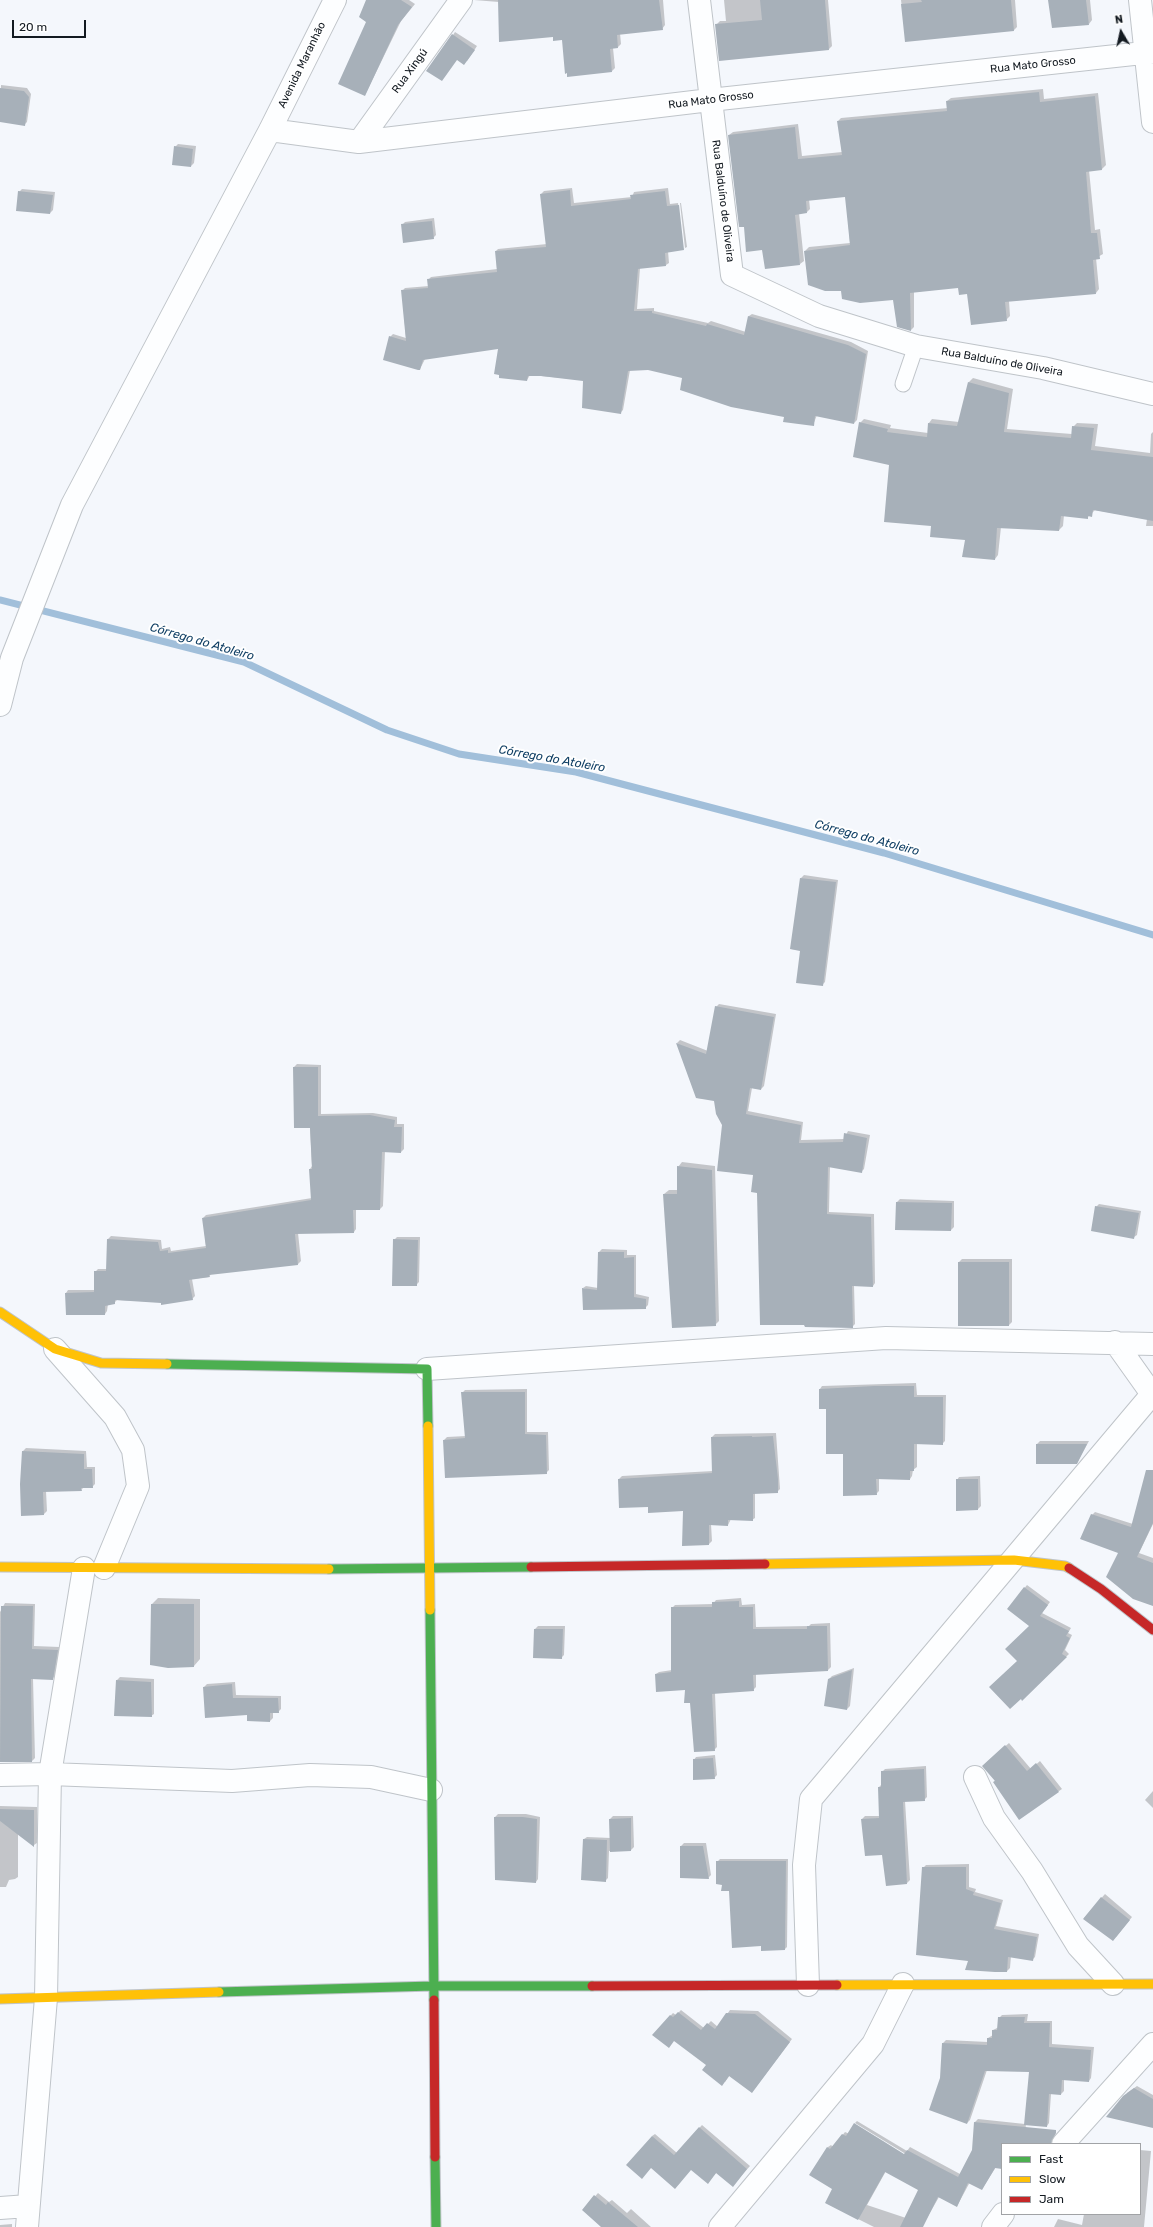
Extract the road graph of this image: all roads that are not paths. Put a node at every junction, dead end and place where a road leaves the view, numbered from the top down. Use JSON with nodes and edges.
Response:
{"nodes":[{"id":1,"x":335,"y":0,"type":"edge"},
{"id":2,"x":461,"y":0,"type":"edge"},
{"id":3,"x":699,"y":0,"type":"edge"},
{"id":4,"x":1140,"y":0,"type":"edge"},
{"id":5,"x":1149,"y":52,"type":"edge"},
{"id":6,"x":710,"y":100,"type":"junction"},
{"id":7,"x":1153,"y":122,"type":"edge"},
{"id":8,"x":270,"y":130,"type":"junction"},
{"id":9,"x":359,"y":142,"type":"junction"},
{"id":10,"x":916,"y":346,"type":"junction"},
{"id":11,"x":903,"y":384,"type":"dead end"},
{"id":12,"x":1153,"y":394,"type":"edge"},
{"id":13,"x":0,"y":705,"type":"edge"},
{"id":14,"x":0,"y":1312,"type":"edge"},
{"id":15,"x":1115,"y":1342,"type":"junction"},
{"id":16,"x":1153,"y":1344,"type":"edge"},
{"id":17,"x":56,"y":1349,"type":"junction"},
{"id":18,"x":427,"y":1369,"type":"junction"},
{"id":19,"x":1153,"y":1394,"type":"edge"},
{"id":20,"x":1014,"y":1560,"type":"junction"},
{"id":21,"x":0,"y":1567,"type":"edge"},
{"id":22,"x":94,"y":1568,"type":"junction"},
{"id":23,"x":429,"y":1569,"type":"junction"},
{"id":24,"x":1153,"y":1630,"type":"edge"},
{"id":25,"x":50,"y":1774,"type":"junction"},
{"id":26,"x":0,"y":1775,"type":"edge"},
{"id":27,"x":975,"y":1777,"type":"dead end"},
{"id":28,"x":431,"y":1790,"type":"junction"},
{"id":29,"x":902,"y":1984,"type":"junction"},
{"id":30,"x":1113,"y":1984,"type":"junction"},
{"id":31,"x":1153,"y":1984,"type":"edge"},
{"id":32,"x":808,"y":1985,"type":"junction"},
{"id":33,"x":433,"y":1986,"type":"junction"},
{"id":34,"x":46,"y":1998,"type":"junction"},
{"id":35,"x":0,"y":1999,"type":"edge"},
{"id":36,"x":1153,"y":2044,"type":"edge"},
{"id":37,"x":1064,"y":2143,"type":"edge"},
{"id":38,"x":0,"y":2208,"type":"edge"},
{"id":39,"x":1002,"y":2215,"type":"edge"},
{"id":40,"x":28,"y":2216,"type":"edge"},
{"id":41,"x":436,"y":2227,"type":"edge"},
{"id":42,"x":720,"y":2227,"type":"edge"},
{"id":43,"x":993,"y":2227,"type":"edge"}],
"edges":[{"from":1,"to":8,"type":"street","name":"Avenida Maranhão"},
{"from":2,"to":9,"type":"street","name":"Rua Xingú"},
{"from":3,"to":6,"type":"street","name":"Rua Balduíno de Oliveira"},
{"from":4,"to":5,"type":"street"},
{"from":5,"to":6,"type":"street","name":"Rua Mato Grosso"},
{"from":5,"to":7,"type":"street"},
{"from":6,"to":9,"type":"street","name":"Rua Mato Grosso"},
{"from":6,"to":10,"type":"street","name":"Rua Balduíno de Oliveira"},
{"from":8,"to":9,"type":"street","name":"Rua Mato Grosso"},
{"from":8,"to":13,"type":"street","name":"Avenida Maranhão"},
{"from":10,"to":11,"type":"lane"},
{"from":10,"to":12,"type":"street","name":"Rua Balduíno de Oliveira"},
{"from":14,"to":17,"type":"street"},
{"from":15,"to":16,"type":"street"},
{"from":15,"to":18,"type":"street"},
{"from":15,"to":19,"type":"street"},
{"from":17,"to":18,"type":"street"},
{"from":17,"to":22,"type":"street"},
{"from":18,"to":23,"type":"street"},
{"from":19,"to":20,"type":"street"},
{"from":20,"to":23,"type":"street"},
{"from":20,"to":24,"type":"street"},
{"from":20,"to":32,"type":"street"},
{"from":21,"to":22,"type":"street"},
{"from":22,"to":23,"type":"street"},
{"from":22,"to":25,"type":"street"},
{"from":23,"to":28,"type":"street"},
{"from":25,"to":26,"type":"street"},
{"from":25,"to":28,"type":"street"},
{"from":25,"to":34,"type":"street"},
{"from":27,"to":30,"type":"street"},
{"from":28,"to":33,"type":"street"},
{"from":29,"to":30,"type":"street"},
{"from":29,"to":32,"type":"street"},
{"from":29,"to":42,"type":"street"},
{"from":30,"to":31,"type":"street"},
{"from":32,"to":33,"type":"street"},
{"from":33,"to":34,"type":"street"},
{"from":33,"to":41,"type":"street"},
{"from":34,"to":35,"type":"street"},
{"from":34,"to":40,"type":"street"},
{"from":36,"to":37,"type":"street"},
{"from":38,"to":40,"type":"street"},
{"from":39,"to":43,"type":"street"}]}
